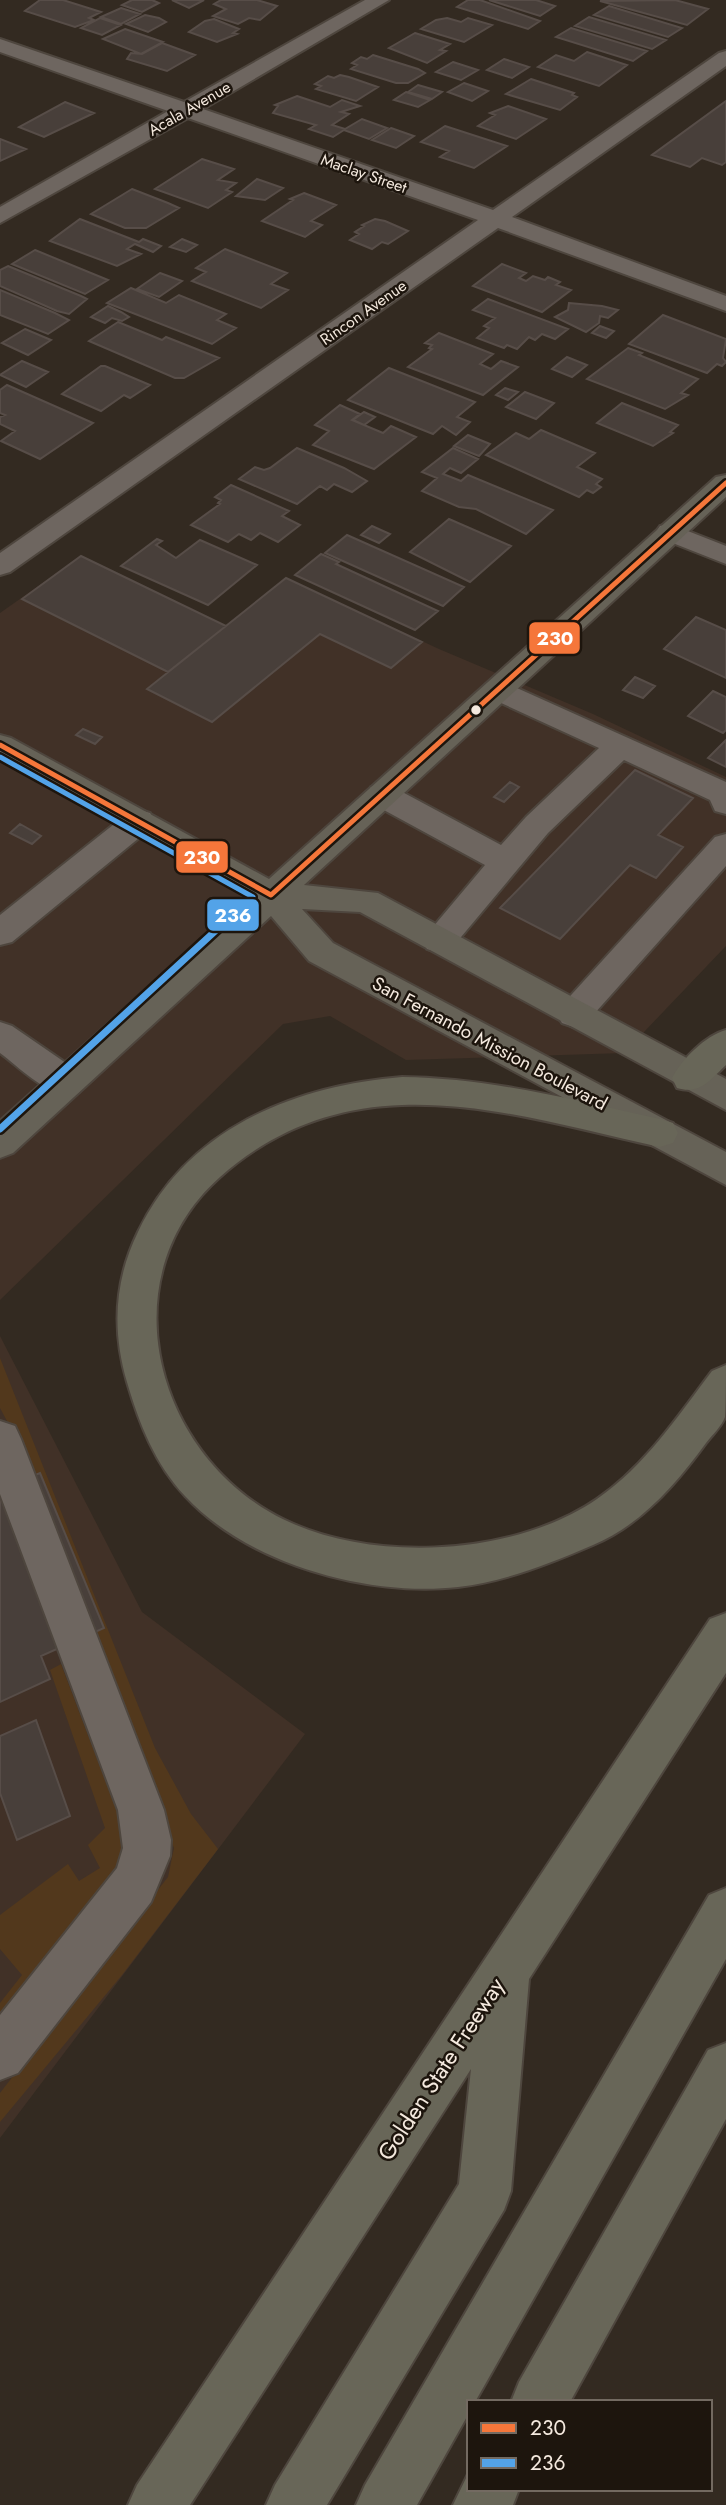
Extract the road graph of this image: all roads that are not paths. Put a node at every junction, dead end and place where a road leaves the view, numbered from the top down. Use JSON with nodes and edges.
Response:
{"nodes":[{"id":1,"x":379,"y":0,"type":"edge"},
{"id":2,"x":0,"y":46,"type":"edge"},
{"id":3,"x":726,"y":57,"type":"edge"},
{"id":4,"x":185,"y":110,"type":"junction"},
{"id":5,"x":0,"y":216,"type":"edge"},
{"id":6,"x":496,"y":219,"type":"junction"},
{"id":7,"x":726,"y":304,"type":"edge"},
{"id":8,"x":726,"y":483,"type":"edge"},
{"id":9,"x":670,"y":532,"type":"junction"},
{"id":10,"x":726,"y":556,"type":"edge"},
{"id":11,"x":0,"y":566,"type":"edge"},
{"id":12,"x":499,"y":690,"type":"junction"},
{"id":13,"x":0,"y":744,"type":"edge"},
{"id":14,"x":621,"y":745,"type":"junction"},
{"id":15,"x":382,"y":795,"type":"junction"},
{"id":16,"x":726,"y":803,"type":"edge"},
{"id":17,"x":139,"y":821,"type":"junction"},
{"id":18,"x":726,"y":845,"type":"edge"},
{"id":19,"x":506,"y":862,"type":"junction"},
{"id":20,"x":271,"y":895,"type":"junction"},
{"id":21,"x":0,"y":933,"type":"edge"},
{"id":22,"x":439,"y":940,"type":"junction"},
{"id":23,"x":574,"y":1014,"type":"junction"},
{"id":24,"x":0,"y":1035,"type":"edge"},
{"id":25,"x":726,"y":1043,"type":"edge"},
{"id":26,"x":690,"y":1077,"type":"junction"},
{"id":27,"x":66,"y":1082,"type":"junction"},
{"id":28,"x":726,"y":1096,"type":"edge"},
{"id":29,"x":660,"y":1133,"type":"junction"},
{"id":30,"x":0,"y":1143,"type":"edge"},
{"id":31,"x":726,"y":1170,"type":"edge"},
{"id":32,"x":726,"y":1383,"type":"edge"},
{"id":33,"x":0,"y":1439,"type":"edge"},
{"id":34,"x":726,"y":1634,"type":"edge"},
{"id":35,"x":726,"y":1912,"type":"edge"},
{"id":36,"x":506,"y":1970,"type":"junction"},
{"id":37,"x":0,"y":2054,"type":"edge"},
{"id":38,"x":726,"y":2068,"type":"edge"},
{"id":39,"x":540,"y":2400,"type":"edge"},
{"id":40,"x":157,"y":2505,"type":"edge"},
{"id":41,"x":295,"y":2505,"type":"edge"},
{"id":42,"x":385,"y":2505,"type":"edge"}],
"edges":[{"from":1,"to":4,"type":"street","name":"Acala Avenue"},
{"from":2,"to":4,"type":"street","name":"Maclay Street"},
{"from":3,"to":6,"type":"street","name":"Rincon Avenue"},
{"from":4,"to":5,"type":"street","name":"Acala Avenue"},
{"from":4,"to":6,"type":"street","name":"Maclay Street"},
{"from":6,"to":7,"type":"street","name":"Maclay Street"},
{"from":6,"to":11,"type":"street","name":"Rincon Avenue"},
{"from":8,"to":9,"type":"main road"},
{"from":9,"to":10,"type":"street"},
{"from":9,"to":12,"type":"main road"},
{"from":12,"to":14,"type":"street"},
{"from":12,"to":15,"type":"main road"},
{"from":13,"to":17,"type":"main road","name":"San Fernando Mission Boulevard"},
{"from":14,"to":16,"type":"street"},
{"from":14,"to":19,"type":"street"},
{"from":15,"to":19,"type":"street"},
{"from":15,"to":20,"type":"main road"},
{"from":17,"to":20,"type":"main road","name":"San Fernando Mission Boulevard"},
{"from":17,"to":21,"type":"street"},
{"from":18,"to":23,"type":"street"},
{"from":19,"to":22,"type":"street"},
{"from":20,"to":22,"type":"main road","name":"San Fernando Mission Boulevard"},
{"from":20,"to":27,"type":"main road"},
{"from":20,"to":29,"type":"main road","name":"San Fernando Mission Boulevard"},
{"from":22,"to":23,"type":"main road","name":"San Fernando Mission Boulevard"},
{"from":23,"to":26,"type":"main road","name":"San Fernando Mission Boulevard"},
{"from":24,"to":27,"type":"street"},
{"from":25,"to":26,"type":"highway"},
{"from":26,"to":28,"type":"main road","name":"San Fernando Mission Boulevard"},
{"from":27,"to":30,"type":"main road"},
{"from":29,"to":31,"type":"main road","name":"San Fernando Mission Boulevard"},
{"from":29,"to":32,"type":"highway"},
{"from":33,"to":37,"type":"street"},
{"from":34,"to":36,"type":"highway","name":"Golden State Freeway"},
{"from":35,"to":42,"type":"highway"},
{"from":36,"to":40,"type":"highway","name":"Golden State Freeway"},
{"from":36,"to":41,"type":"highway"},
{"from":38,"to":39,"type":"highway"}]}
